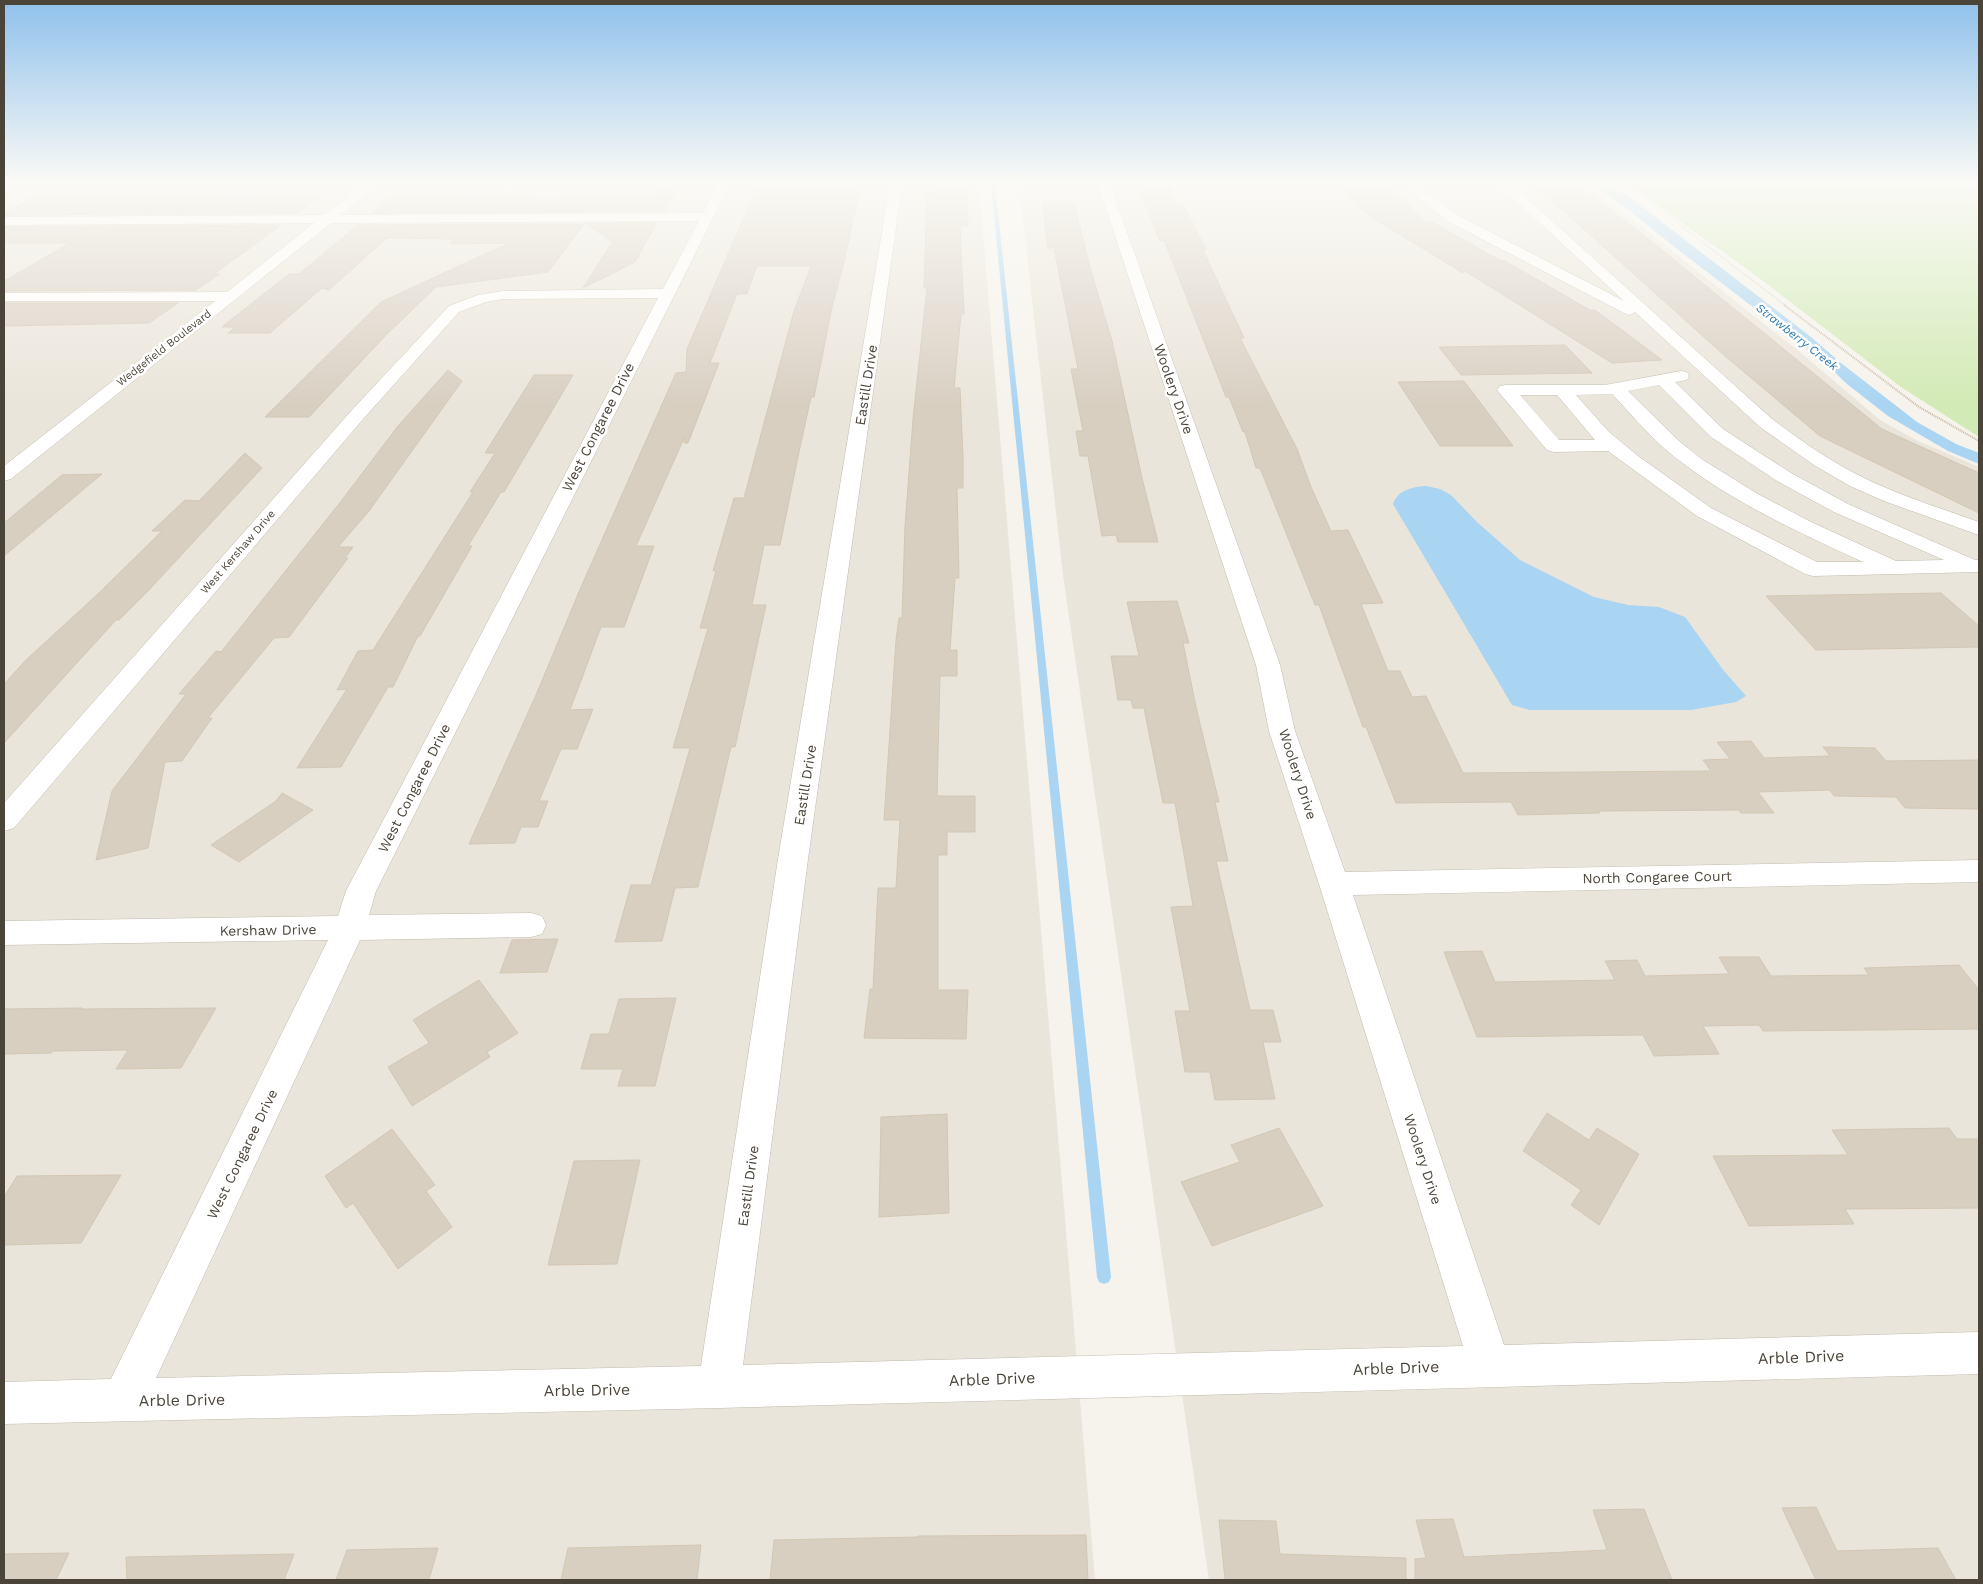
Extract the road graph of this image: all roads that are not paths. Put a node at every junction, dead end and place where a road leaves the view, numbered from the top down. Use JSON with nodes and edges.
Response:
{"nodes":[{"id":1,"x":278,"y":258,"type":"edge"},
{"id":2,"x":686,"y":258,"type":"edge"},
{"id":3,"x":885,"y":258,"type":"edge"},
{"id":4,"x":1129,"y":258,"type":"edge"},
{"id":5,"x":1529,"y":258,"type":"edge"},
{"id":6,"x":1585,"y":258,"type":"edge"},
{"id":7,"x":668,"y":293,"type":"junction"},
{"id":8,"x":230,"y":296,"type":"junction"},
{"id":9,"x":4,"y":297,"type":"edge"},
{"id":10,"x":1661,"y":327,"type":"junction"},
{"id":11,"x":1708,"y":370,"type":"junction"},
{"id":12,"x":1662,"y":380,"type":"junction"},
{"id":13,"x":1616,"y":388,"type":"junction"},
{"id":14,"x":1562,"y":390,"type":"junction"},
{"id":15,"x":1612,"y":445,"type":"junction"},
{"id":16,"x":4,"y":475,"type":"edge"},
{"id":17,"x":1979,"y":529,"type":"edge"},
{"id":18,"x":1978,"y":566,"type":"edge"},
{"id":19,"x":1894,"y":568,"type":"junction"},
{"id":20,"x":4,"y":821,"type":"edge"},
{"id":21,"x":1979,"y":871,"type":"edge"},
{"id":22,"x":1334,"y":884,"type":"junction"},
{"id":23,"x":532,"y":925,"type":"dead end"},
{"id":24,"x":350,"y":928,"type":"junction"},
{"id":25,"x":4,"y":933,"type":"edge"},
{"id":26,"x":1979,"y":1353,"type":"edge"},
{"id":27,"x":1490,"y":1366,"type":"junction"},
{"id":28,"x":719,"y":1387,"type":"junction"},
{"id":29,"x":124,"y":1401,"type":"junction"},
{"id":30,"x":4,"y":1404,"type":"edge"}],
"edges":[{"from":1,"to":8,"type":"street","name":"Wedgefield Boulevard"},
{"from":2,"to":7,"type":"street","name":"West Congaree Drive"},
{"from":3,"to":28,"type":"street","name":"Eastill Drive"},
{"from":4,"to":22,"type":"street","name":"Woolery Drive"},
{"from":5,"to":10,"type":"street"},
{"from":6,"to":10,"type":"street"},
{"from":7,"to":20,"type":"street","name":"West Kershaw Drive"},
{"from":7,"to":24,"type":"street","name":"West Congaree Drive"},
{"from":8,"to":9,"type":"street"},
{"from":8,"to":16,"type":"street","name":"Wedgefield Boulevard"},
{"from":10,"to":11,"type":"street"},
{"from":11,"to":12,"type":"street"},
{"from":11,"to":17,"type":"street"},
{"from":12,"to":13,"type":"street"},
{"from":12,"to":18,"type":"street"},
{"from":13,"to":14,"type":"street"},
{"from":13,"to":19,"type":"street"},
{"from":14,"to":15,"type":"street"},
{"from":14,"to":15,"type":"street"},
{"from":15,"to":19,"type":"street"},
{"from":18,"to":19,"type":"street"},
{"from":21,"to":22,"type":"street","name":"North Congaree Court"},
{"from":22,"to":27,"type":"street","name":"Woolery Drive"},
{"from":23,"to":24,"type":"street","name":"Kershaw Drive"},
{"from":24,"to":25,"type":"street","name":"Kershaw Drive"},
{"from":24,"to":29,"type":"street","name":"West Congaree Drive"},
{"from":26,"to":27,"type":"street","name":"Arble Drive"},
{"from":27,"to":28,"type":"street","name":"Arble Drive"},
{"from":28,"to":29,"type":"street","name":"Arble Drive"},
{"from":29,"to":30,"type":"street","name":"Arble Drive"}]}
